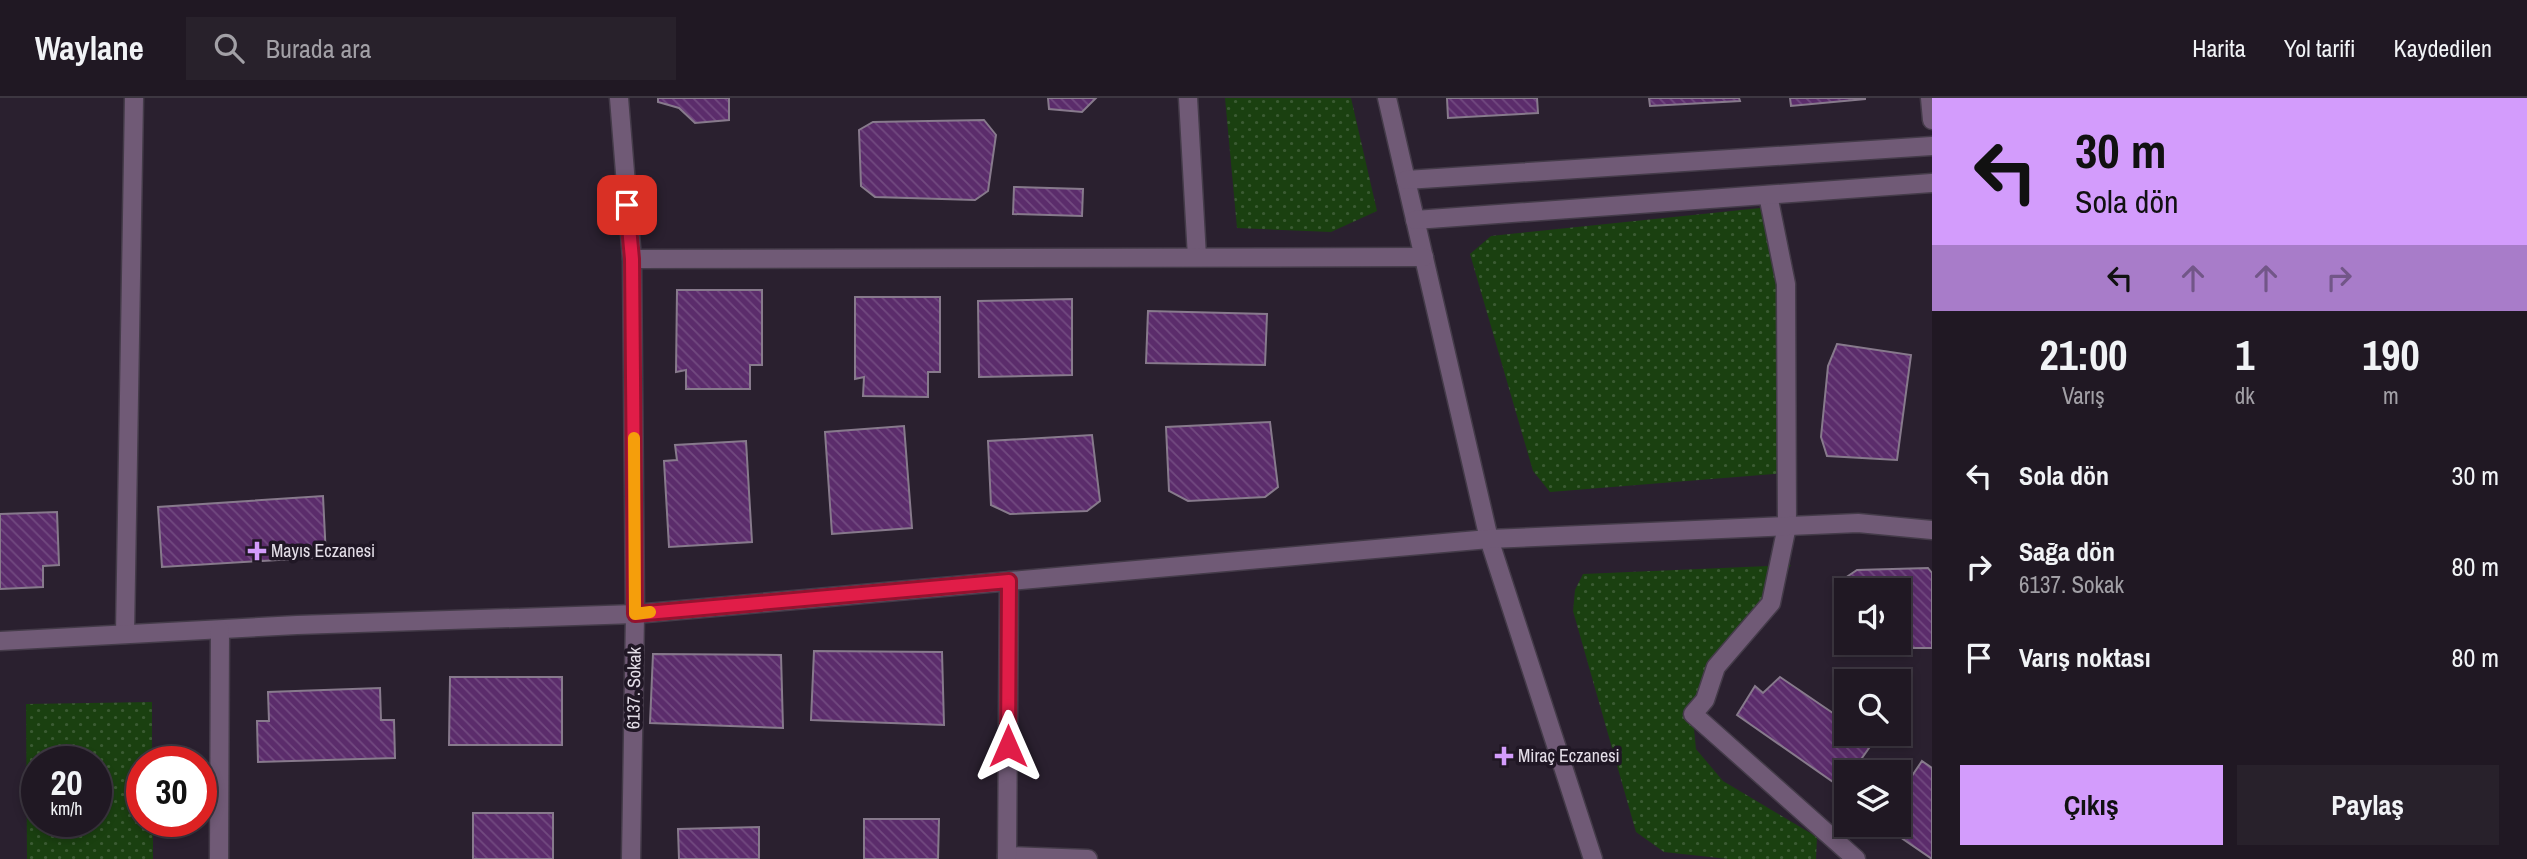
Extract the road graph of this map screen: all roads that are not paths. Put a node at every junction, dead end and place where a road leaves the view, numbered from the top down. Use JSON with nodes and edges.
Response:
{"nodes":[{"id":1,"x":134,"y":98,"type":"edge"},
{"id":2,"x":618,"y":98,"type":"edge"},
{"id":3,"x":1188,"y":98,"type":"edge"},
{"id":4,"x":1387,"y":98,"type":"edge"},
{"id":5,"x":1930,"y":98,"type":"edge"},
{"id":6,"x":1932,"y":120,"type":"edge"},
{"id":7,"x":1932,"y":146,"type":"edge"},
{"id":8,"x":1406,"y":180,"type":"junction"},
{"id":9,"x":1932,"y":183,"type":"edge"},
{"id":10,"x":1768,"y":195,"type":"junction"},
{"id":11,"x":1415,"y":220,"type":"junction"},
{"id":12,"x":1197,"y":257,"type":"junction"},
{"id":13,"x":1424,"y":257,"type":"junction"},
{"id":14,"x":632,"y":259,"type":"junction"},
{"id":15,"x":1787,"y":526,"type":"junction"},
{"id":16,"x":1932,"y":530,"type":"edge"},
{"id":17,"x":1489,"y":539,"type":"junction"},
{"id":18,"x":1009,"y":581,"type":"junction"},
{"id":19,"x":635,"y":614,"type":"junction"},
{"id":20,"x":220,"y":630,"type":"junction"},
{"id":21,"x":125,"y":634,"type":"junction"},
{"id":22,"x":0,"y":641,"type":"edge"},
{"id":23,"x":1007,"y":857,"type":"edge"},
{"id":24,"x":219,"y":859,"type":"edge"},
{"id":25,"x":631,"y":859,"type":"edge"},
{"id":26,"x":1088,"y":859,"type":"edge"},
{"id":27,"x":1593,"y":859,"type":"edge"},
{"id":28,"x":1856,"y":859,"type":"edge"}],
"edges":[{"from":1,"to":21,"type":"street"},
{"from":2,"to":14,"type":"street","name":"6137. Sokak"},
{"from":3,"to":12,"type":"street"},
{"from":4,"to":8,"type":"street"},
{"from":5,"to":6,"type":"street"},
{"from":7,"to":8,"type":"street"},
{"from":8,"to":11,"type":"street"},
{"from":9,"to":10,"type":"street"},
{"from":10,"to":11,"type":"street"},
{"from":10,"to":15,"type":"street"},
{"from":11,"to":13,"type":"street"},
{"from":12,"to":13,"type":"street"},
{"from":12,"to":14,"type":"street"},
{"from":13,"to":17,"type":"street"},
{"from":14,"to":19,"type":"street","name":"6137. Sokak"},
{"from":15,"to":16,"type":"street"},
{"from":15,"to":17,"type":"street"},
{"from":15,"to":28,"type":"street"},
{"from":17,"to":18,"type":"street"},
{"from":17,"to":27,"type":"street"},
{"from":18,"to":19,"type":"street"},
{"from":18,"to":23,"type":"street"},
{"from":19,"to":20,"type":"street"},
{"from":19,"to":25,"type":"street","name":"6137. Sokak"},
{"from":20,"to":21,"type":"street"},
{"from":20,"to":24,"type":"street"},
{"from":21,"to":22,"type":"street"},
{"from":23,"to":26,"type":"street"}]}
